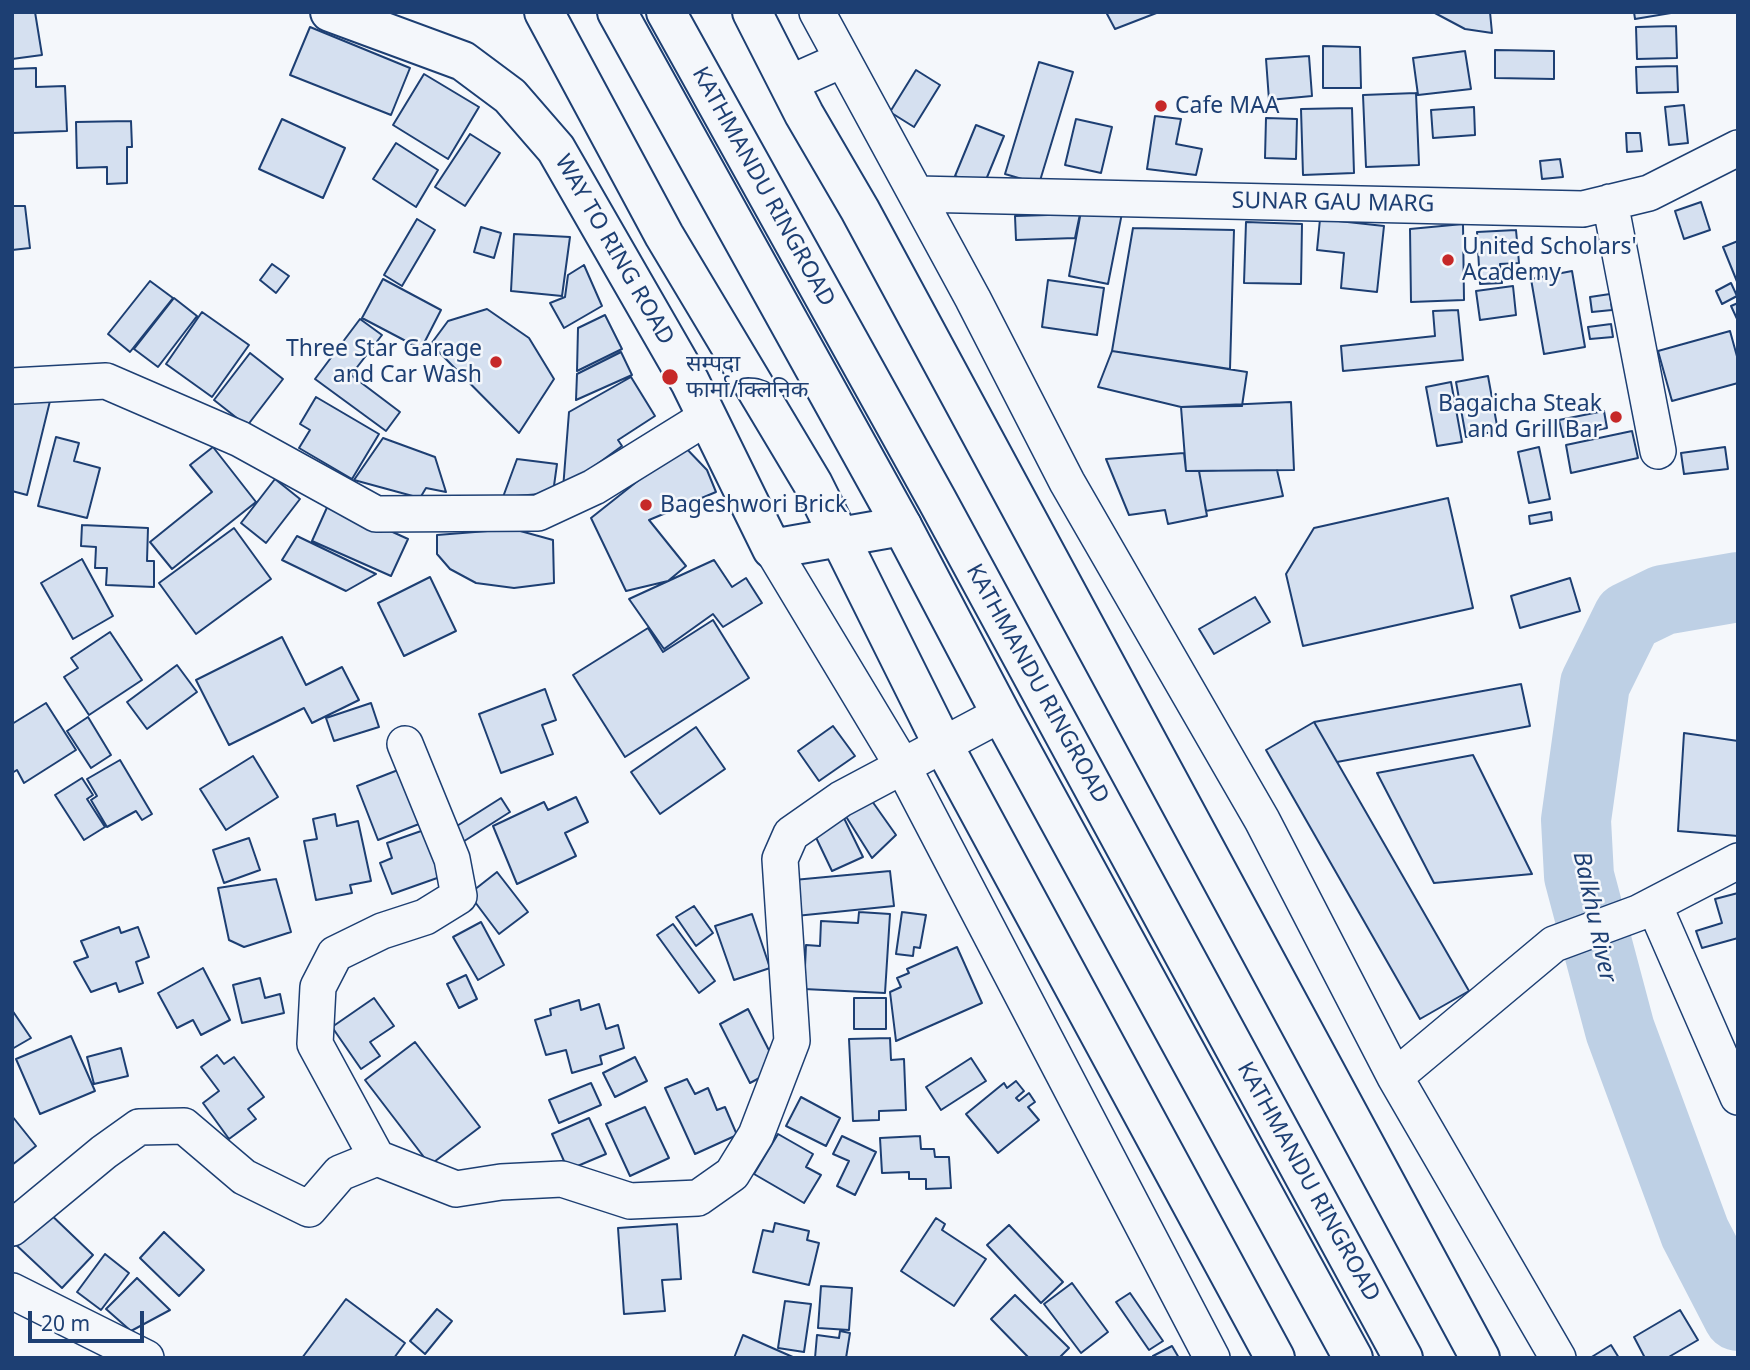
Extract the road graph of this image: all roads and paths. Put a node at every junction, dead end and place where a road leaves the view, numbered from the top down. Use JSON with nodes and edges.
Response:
{"nodes":[{"id":1,"x":330,"y":12,"type":"edge"},
{"id":2,"x":544,"y":12,"type":"edge"},
{"id":3,"x":617,"y":12,"type":"edge"},
{"id":4,"x":666,"y":12,"type":"edge"},
{"id":5,"x":752,"y":12,"type":"edge"},
{"id":6,"x":817,"y":12,"type":"edge"},
{"id":7,"x":842,"y":60,"type":"junction"},
{"id":8,"x":790,"y":83,"type":"junction"},
{"id":9,"x":1738,"y":148,"type":"edge"},
{"id":10,"x":916,"y":194,"type":"junction"},
{"id":11,"x":1610,"y":202,"type":"junction"},
{"id":12,"x":12,"y":386,"type":"edge"},
{"id":13,"x":706,"y":417,"type":"junction"},
{"id":14,"x":1658,"y":451,"type":"dead end"},
{"id":15,"x":902,"y":526,"type":"junction"},
{"id":16,"x":841,"y":536,"type":"junction"},
{"id":17,"x":772,"y":549,"type":"junction"},
{"id":18,"x":1001,"y":714,"type":"junction"},
{"id":19,"x":942,"y":743,"type":"junction"},
{"id":20,"x":405,"y":744,"type":"dead end"},
{"id":21,"x":902,"y":765,"type":"junction"},
{"id":22,"x":1738,"y":861,"type":"edge"},
{"id":23,"x":1646,"y":909,"type":"junction"},
{"id":24,"x":1395,"y":1077,"type":"junction"},
{"id":25,"x":1738,"y":1097,"type":"edge"},
{"id":26,"x":377,"y":1158,"type":"junction"},
{"id":27,"x":12,"y":1228,"type":"edge"},
{"id":28,"x":12,"y":1291,"type":"edge"},
{"id":29,"x":146,"y":1358,"type":"edge"},
{"id":30,"x":1212,"y":1358,"type":"edge"},
{"id":31,"x":1275,"y":1358,"type":"edge"},
{"id":32,"x":1353,"y":1358,"type":"edge"},
{"id":33,"x":1403,"y":1358,"type":"edge"},
{"id":34,"x":1480,"y":1358,"type":"edge"},
{"id":35,"x":1558,"y":1358,"type":"edge"}],
"edges":[{"from":1,"to":13,"type":"main road","name":"WAY TO RING ROAD"},
{"from":2,"to":16,"type":"main road"},
{"from":3,"to":15,"type":"main road","name":"KATHMANDU RINGROAD"},
{"from":4,"to":33,"type":"main road","name":"KATHMANDU RINGROAD"},
{"from":5,"to":8,"type":"main road"},
{"from":6,"to":7,"type":"street"},
{"from":7,"to":8,"type":"street"},
{"from":7,"to":10,"type":"street"},
{"from":8,"to":34,"type":"main road"},
{"from":9,"to":11,"type":"street","name":"SUNAR GAU MARG"},
{"from":10,"to":11,"type":"street","name":"SUNAR GAU MARG"},
{"from":10,"to":24,"type":"street"},
{"from":11,"to":14,"type":"street"},
{"from":12,"to":13,"type":"street"},
{"from":13,"to":17,"type":"main road","name":"WAY TO RING ROAD"},
{"from":15,"to":16,"type":"main road"},
{"from":15,"to":18,"type":"main road","name":"KATHMANDU RINGROAD"},
{"from":16,"to":17,"type":"main road"},
{"from":16,"to":19,"type":"main road"},
{"from":17,"to":21,"type":"street"},
{"from":18,"to":19,"type":"street"},
{"from":18,"to":32,"type":"main road","name":"KATHMANDU RINGROAD"},
{"from":19,"to":21,"type":"street"},
{"from":19,"to":31,"type":"main road"},
{"from":20,"to":26,"type":"street"},
{"from":21,"to":26,"type":"street"},
{"from":21,"to":30,"type":"street"},
{"from":22,"to":23,"type":"street"},
{"from":23,"to":24,"type":"street"},
{"from":23,"to":25,"type":"street"},
{"from":24,"to":35,"type":"street"},
{"from":26,"to":27,"type":"street"},
{"from":28,"to":29,"type":"street"}]}
